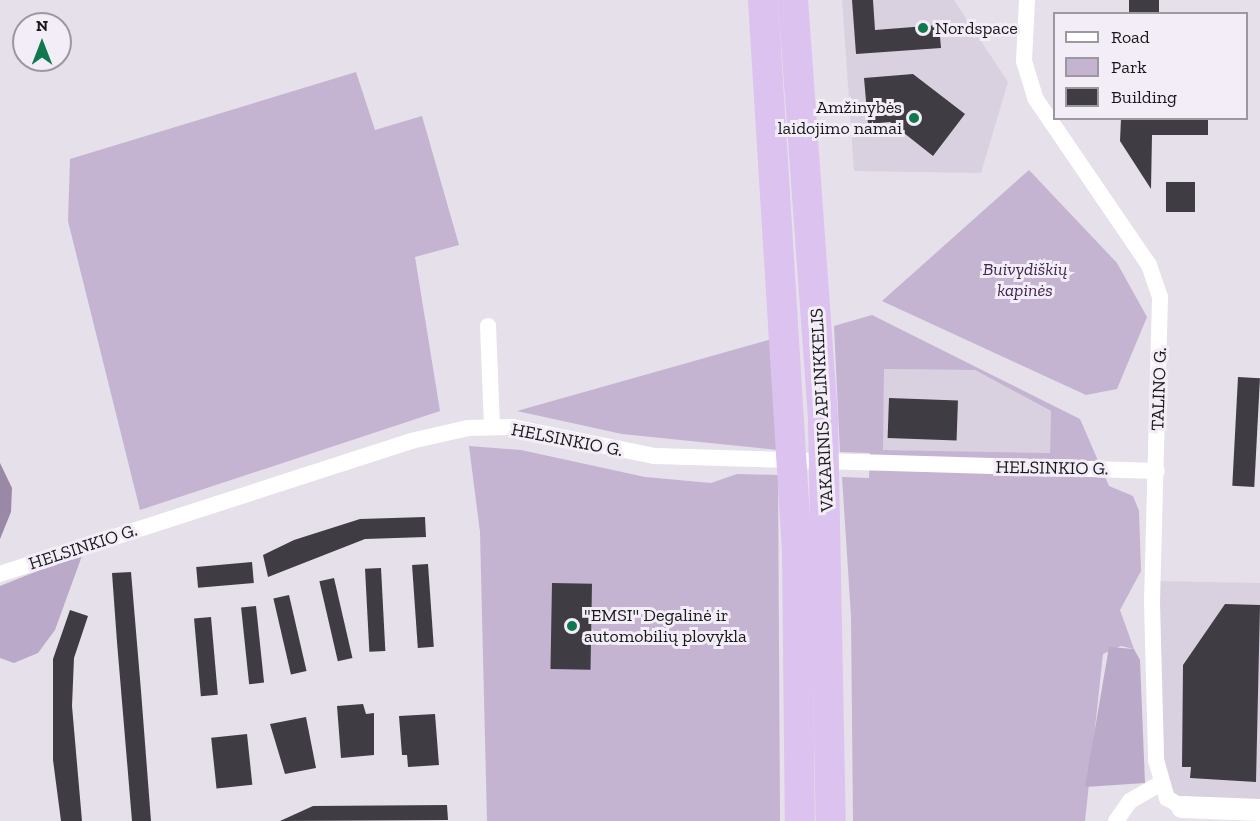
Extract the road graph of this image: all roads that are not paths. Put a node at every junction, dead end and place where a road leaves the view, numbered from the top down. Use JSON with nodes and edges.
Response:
{"nodes":[{"id":1,"x":763,"y":0,"type":"edge"},
{"id":2,"x":793,"y":0,"type":"edge"},
{"id":3,"x":1027,"y":0,"type":"edge"},
{"id":4,"x":488,"y":326,"type":"dead end"},
{"id":5,"x":492,"y":426,"type":"junction"},
{"id":6,"x":1157,"y":471,"type":"junction"},
{"id":7,"x":0,"y":574,"type":"edge"},
{"id":8,"x":1159,"y":784,"type":"junction"},
{"id":9,"x":1182,"y":807,"type":"joint"},
{"id":10,"x":1260,"y":810,"type":"edge"},
{"id":11,"x":800,"y":821,"type":"edge"},
{"id":12,"x":831,"y":821,"type":"edge"},
{"id":13,"x":1116,"y":821,"type":"edge"}],
"edges":[{"from":1,"to":11,"type":"highway","name":"VAKARINIS APLINKKELIS"},
{"from":2,"to":12,"type":"highway","name":"VAKARINIS APLINKKELIS"},
{"from":3,"to":6,"type":"street","name":"TALINO G."},
{"from":4,"to":5,"type":"street"},
{"from":5,"to":6,"type":"street","name":"HELSINKIO G."},
{"from":5,"to":7,"type":"street","name":"HELSINKIO G."},
{"from":6,"to":8,"type":"street","name":"TALINO G."},
{"from":8,"to":9,"type":"street"},
{"from":8,"to":13,"type":"street"},
{"from":9,"to":10,"type":"street"}]}
